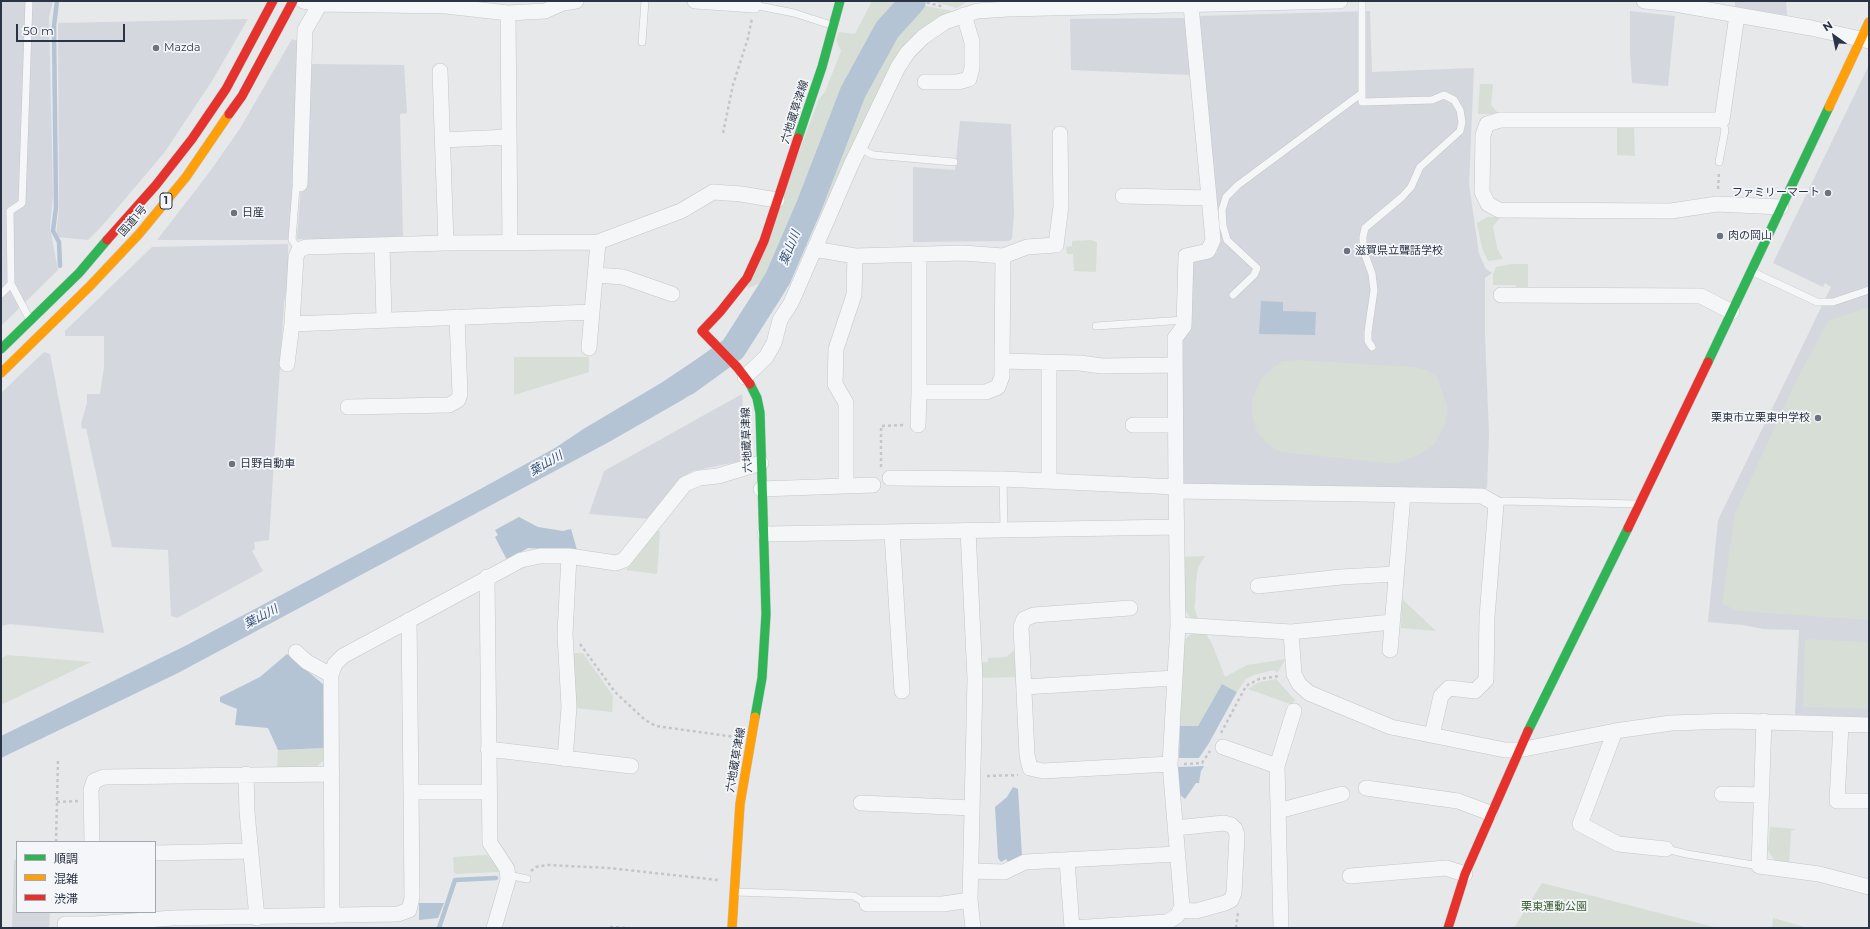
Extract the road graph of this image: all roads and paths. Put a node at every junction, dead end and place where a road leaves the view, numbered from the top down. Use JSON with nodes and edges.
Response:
{"nodes":[{"id":1,"x":29,"y":1,"type":"edge"},
{"id":2,"x":273,"y":1,"type":"edge"},
{"id":3,"x":293,"y":1,"type":"edge"},
{"id":4,"x":303,"y":1,"type":"edge"},
{"id":5,"x":645,"y":1,"type":"edge"},
{"id":6,"x":695,"y":1,"type":"edge"},
{"id":7,"x":840,"y":1,"type":"edge"},
{"id":8,"x":1340,"y":1,"type":"edge"},
{"id":9,"x":1362,"y":1,"type":"edge"},
{"id":10,"x":1644,"y":1,"type":"edge"},
{"id":11,"x":567,"y":2,"type":"edge"},
{"id":12,"x":1171,"y":3,"type":"edge"},
{"id":13,"x":1206,"y":3,"type":"edge"},
{"id":14,"x":320,"y":4,"type":"junction"},
{"id":15,"x":754,"y":6,"type":"junction"},
{"id":16,"x":1191,"y":6,"type":"junction"},
{"id":17,"x":508,"y":13,"type":"junction"},
{"id":18,"x":964,"y":15,"type":"junction"},
{"id":19,"x":1736,"y":15,"type":"junction"},
{"id":20,"x":1869,"y":22,"type":"edge"},
{"id":21,"x":834,"y":25,"type":"junction"},
{"id":22,"x":1865,"y":40,"type":"edge"},
{"id":23,"x":642,"y":42,"type":"dead end"},
{"id":24,"x":440,"y":71,"type":"dead end"},
{"id":25,"x":924,"y":82,"type":"dead end"},
{"id":26,"x":1362,"y":93,"type":"junction"},
{"id":27,"x":1722,"y":120,"type":"junction"},
{"id":28,"x":723,"y":133,"type":"dead end"},
{"id":29,"x":1060,"y":134,"type":"dead end"},
{"id":30,"x":509,"y":137,"type":"junction"},
{"id":31,"x":442,"y":140,"type":"junction"},
{"id":32,"x":859,"y":148,"type":"junction"},
{"id":33,"x":954,"y":162,"type":"dead end"},
{"id":34,"x":1719,"y":162,"type":"joint"},
{"id":35,"x":300,"y":184,"type":"joint"},
{"id":36,"x":1123,"y":196,"type":"dead end"},
{"id":37,"x":1208,"y":198,"type":"junction"},
{"id":38,"x":777,"y":200,"type":"junction"},
{"id":39,"x":1717,"y":204,"type":"junction"},
{"id":40,"x":1781,"y":207,"type":"junction"},
{"id":41,"x":1,"y":211,"type":"edge"},
{"id":42,"x":10,"y":211,"type":"junction"},
{"id":43,"x":598,"y":242,"type":"junction"},
{"id":44,"x":446,"y":243,"type":"junction"},
{"id":45,"x":510,"y":243,"type":"junction"},
{"id":46,"x":382,"y":245,"type":"junction"},
{"id":47,"x":814,"y":249,"type":"junction"},
{"id":48,"x":299,"y":250,"type":"junction"},
{"id":49,"x":919,"y":254,"type":"junction"},
{"id":50,"x":855,"y":256,"type":"junction"},
{"id":51,"x":1003,"y":256,"type":"junction"},
{"id":52,"x":1751,"y":272,"type":"junction"},
{"id":53,"x":596,"y":275,"type":"junction"},
{"id":54,"x":11,"y":284,"type":"junction"},
{"id":55,"x":1869,"y":290,"type":"edge"},
{"id":56,"x":1,"y":294,"type":"edge"},
{"id":57,"x":672,"y":294,"type":"dead end"},
{"id":58,"x":1233,"y":295,"type":"dead end"},
{"id":59,"x":1501,"y":295,"type":"dead end"},
{"id":60,"x":592,"y":312,"type":"junction"},
{"id":61,"x":1732,"y":312,"type":"junction"},
{"id":62,"x":457,"y":317,"type":"junction"},
{"id":63,"x":30,"y":320,"type":"junction"},
{"id":64,"x":384,"y":320,"type":"junction"},
{"id":65,"x":1184,"y":320,"type":"junction"},
{"id":66,"x":292,"y":324,"type":"junction"},
{"id":67,"x":1096,"y":326,"type":"dead end"},
{"id":68,"x":1372,"y":347,"type":"dead end"},
{"id":69,"x":589,"y":348,"type":"dead end"},
{"id":70,"x":1,"y":349,"type":"edge"},
{"id":71,"x":1002,"y":361,"type":"junction"},
{"id":72,"x":1049,"y":362,"type":"junction"},
{"id":73,"x":287,"y":364,"type":"dead end"},
{"id":74,"x":1174,"y":365,"type":"junction"},
{"id":75,"x":741,"y":372,"type":"junction"},
{"id":76,"x":1,"y":373,"type":"edge"},
{"id":77,"x":919,"y":392,"type":"junction"},
{"id":78,"x":348,"y":407,"type":"dead end"},
{"id":79,"x":918,"y":425,"type":"joint"},
{"id":80,"x":1134,"y":425,"type":"dead end"},
{"id":81,"x":1175,"y":425,"type":"junction"},
{"id":82,"x":760,"y":463,"type":"junction"},
{"id":83,"x":886,"y":473,"type":"joint"},
{"id":84,"x":846,"y":479,"type":"dead end"},
{"id":85,"x":1003,"y":479,"type":"junction"},
{"id":86,"x":1049,"y":481,"type":"junction"},
{"id":87,"x":873,"y":484,"type":"dead end"},
{"id":88,"x":762,"y":489,"type":"junction"},
{"id":89,"x":1176,"y":489,"type":"junction"},
{"id":90,"x":1403,"y":495,"type":"junction"},
{"id":91,"x":1496,"y":504,"type":"junction"},
{"id":92,"x":1640,"y":505,"type":"junction"},
{"id":93,"x":1177,"y":527,"type":"junction"},
{"id":94,"x":1004,"y":529,"type":"junction"},
{"id":95,"x":968,"y":530,"type":"junction"},
{"id":96,"x":892,"y":533,"type":"junction"},
{"id":97,"x":765,"y":534,"type":"junction"},
{"id":98,"x":570,"y":556,"type":"junction"},
{"id":99,"x":1396,"y":574,"type":"junction"},
{"id":100,"x":487,"y":578,"type":"junction"},
{"id":101,"x":1258,"y":586,"type":"dead end"},
{"id":102,"x":1130,"y":608,"type":"dead end"},
{"id":103,"x":409,"y":620,"type":"junction"},
{"id":104,"x":1392,"y":622,"type":"junction"},
{"id":105,"x":1178,"y":625,"type":"junction"},
{"id":106,"x":1291,"y":632,"type":"junction"},
{"id":107,"x":565,"y":634,"type":"junction"},
{"id":108,"x":1390,"y":650,"type":"dead end"},
{"id":109,"x":296,"y":652,"type":"dead end"},
{"id":110,"x":1294,"y":674,"type":"junction"},
{"id":111,"x":332,"y":675,"type":"junction"},
{"id":112,"x":1175,"y":678,"type":"junction"},
{"id":113,"x":1024,"y":687,"type":"junction"},
{"id":114,"x":902,"y":691,"type":"dead end"},
{"id":115,"x":1294,"y":711,"type":"dead end"},
{"id":116,"x":1764,"y":721,"type":"junction"},
{"id":117,"x":1840,"y":724,"type":"junction"},
{"id":118,"x":1869,"y":725,"type":"edge"},
{"id":119,"x":1615,"y":731,"type":"junction"},
{"id":120,"x":1432,"y":734,"type":"junction"},
{"id":121,"x":752,"y":739,"type":"junction"},
{"id":122,"x":1217,"y":744,"type":"junction"},
{"id":123,"x":488,"y":749,"type":"junction"},
{"id":124,"x":1519,"y":750,"type":"junction"},
{"id":125,"x":566,"y":759,"type":"junction"},
{"id":126,"x":58,"y":760,"type":"dead end"},
{"id":127,"x":1170,"y":764,"type":"junction"},
{"id":128,"x":631,"y":766,"type":"dead end"},
{"id":129,"x":1277,"y":766,"type":"junction"},
{"id":130,"x":1030,"y":768,"type":"junction"},
{"id":131,"x":246,"y":774,"type":"junction"},
{"id":132,"x":332,"y":774,"type":"junction"},
{"id":133,"x":973,"y":775,"type":"junction"},
{"id":134,"x":1366,"y":788,"type":"dead end"},
{"id":135,"x":412,"y":792,"type":"junction"},
{"id":136,"x":489,"y":792,"type":"junction"},
{"id":137,"x":1342,"y":794,"type":"dead end"},
{"id":138,"x":1722,"y":794,"type":"dead end"},
{"id":139,"x":1761,"y":795,"type":"junction"},
{"id":140,"x":91,"y":801,"type":"junction"},
{"id":141,"x":1869,"y":801,"type":"edge"},
{"id":142,"x":57,"y":802,"type":"junction"},
{"id":143,"x":861,"y":803,"type":"dead end"},
{"id":144,"x":972,"y":808,"type":"junction"},
{"id":145,"x":1278,"y":811,"type":"junction"},
{"id":146,"x":1490,"y":813,"type":"junction"},
{"id":147,"x":1175,"y":828,"type":"junction"},
{"id":148,"x":56,"y":841,"type":"edge"},
{"id":149,"x":92,"y":841,"type":"edge"},
{"id":150,"x":1666,"y":848,"type":"joint"},
{"id":151,"x":250,"y":851,"type":"junction"},
{"id":152,"x":156,"y":853,"type":"edge"},
{"id":153,"x":1177,"y":854,"type":"junction"},
{"id":154,"x":1067,"y":860,"type":"junction"},
{"id":155,"x":1759,"y":866,"type":"junction"},
{"id":156,"x":971,"y":871,"type":"junction"},
{"id":157,"x":508,"y":874,"type":"junction"},
{"id":158,"x":1465,"y":874,"type":"junction"},
{"id":159,"x":1350,"y":876,"type":"dead end"},
{"id":160,"x":527,"y":879,"type":"joint"},
{"id":161,"x":734,"y":882,"type":"junction"},
{"id":162,"x":1869,"y":887,"type":"edge"},
{"id":163,"x":734,"y":892,"type":"junction"},
{"id":164,"x":970,"y":900,"type":"junction"},
{"id":165,"x":867,"y":904,"type":"joint"},
{"id":166,"x":1180,"y":910,"type":"junction"},
{"id":167,"x":332,"y":916,"type":"junction"},
{"id":168,"x":94,"y":918,"type":"edge"},
{"id":169,"x":256,"y":918,"type":"junction"},
{"id":170,"x":65,"y":924,"type":"dead end"},
{"id":171,"x":610,"y":927,"type":"edge"},
{"id":172,"x":494,"y":928,"type":"edge"},
{"id":173,"x":629,"y":928,"type":"edge"},
{"id":174,"x":732,"y":928,"type":"edge"},
{"id":175,"x":973,"y":928,"type":"edge"},
{"id":176,"x":1072,"y":928,"type":"edge"},
{"id":177,"x":1281,"y":928,"type":"edge"},
{"id":178,"x":1448,"y":928,"type":"edge"}],
"edges":[{"from":1,"to":42,"type":"lane"},
{"from":2,"to":63,"type":"main road","name":"国道1号","number":"1"},
{"from":3,"to":76,"type":"main road","name":"国道1号","number":"1"},
{"from":4,"to":14,"type":"street"},
{"from":5,"to":23,"type":"lane"},
{"from":6,"to":15,"type":"street"},
{"from":7,"to":21,"type":"main road","name":"六地蔵草津線"},
{"from":8,"to":13,"type":"street"},
{"from":9,"to":26,"type":"lane"},
{"from":10,"to":19,"type":"street"},
{"from":11,"to":17,"type":"street"},
{"from":12,"to":16,"type":"street"},
{"from":12,"to":18,"type":"street"},
{"from":13,"to":16,"type":"street"},
{"from":14,"to":17,"type":"street"},
{"from":14,"to":35,"type":"street"},
{"from":15,"to":21,"type":"lane"},
{"from":15,"to":28,"type":"path"},
{"from":16,"to":37,"type":"street"},
{"from":17,"to":30,"type":"street"},
{"from":18,"to":25,"type":"street"},
{"from":18,"to":32,"type":"street"},
{"from":19,"to":22,"type":"street"},
{"from":19,"to":27,"type":"street"},
{"from":20,"to":22,"type":"main road"},
{"from":21,"to":38,"type":"main road","name":"六地蔵草津線"},
{"from":22,"to":40,"type":"main road"},
{"from":24,"to":31,"type":"street"},
{"from":26,"to":58,"type":"lane"},
{"from":26,"to":68,"type":"lane"},
{"from":27,"to":34,"type":"lane"},
{"from":27,"to":39,"type":"street"},
{"from":29,"to":51,"type":"street"},
{"from":30,"to":31,"type":"street"},
{"from":30,"to":45,"type":"street"},
{"from":31,"to":44,"type":"street"},
{"from":32,"to":33,"type":"lane"},
{"from":32,"to":47,"type":"street"},
{"from":34,"to":39,"type":"path"},
{"from":35,"to":48,"type":"lane"},
{"from":36,"to":37,"type":"street"},
{"from":37,"to":65,"type":"street"},
{"from":38,"to":43,"type":"street"},
{"from":38,"to":75,"type":"main road","name":"六地蔵草津線"},
{"from":39,"to":40,"type":"street"},
{"from":40,"to":52,"type":"main road"},
{"from":41,"to":42,"type":"lane"},
{"from":42,"to":54,"type":"lane"},
{"from":43,"to":45,"type":"street"},
{"from":43,"to":53,"type":"street"},
{"from":44,"to":45,"type":"street"},
{"from":44,"to":46,"type":"street"},
{"from":46,"to":48,"type":"street"},
{"from":46,"to":64,"type":"street"},
{"from":47,"to":50,"type":"street"},
{"from":47,"to":75,"type":"street"},
{"from":48,"to":66,"type":"street"},
{"from":49,"to":50,"type":"street"},
{"from":49,"to":51,"type":"street"},
{"from":49,"to":77,"type":"street"},
{"from":50,"to":84,"type":"street"},
{"from":51,"to":71,"type":"street"},
{"from":52,"to":55,"type":"lane"},
{"from":52,"to":61,"type":"main road"},
{"from":53,"to":57,"type":"street"},
{"from":53,"to":60,"type":"street"},
{"from":54,"to":56,"type":"lane"},
{"from":54,"to":63,"type":"lane"},
{"from":59,"to":61,"type":"street"},
{"from":60,"to":62,"type":"street"},
{"from":60,"to":69,"type":"street"},
{"from":61,"to":92,"type":"main road"},
{"from":62,"to":64,"type":"street"},
{"from":62,"to":78,"type":"street"},
{"from":63,"to":70,"type":"main road","name":"国道1号","number":"1"},
{"from":64,"to":66,"type":"street"},
{"from":65,"to":67,"type":"lane"},
{"from":65,"to":74,"type":"street"},
{"from":66,"to":73,"type":"street"},
{"from":71,"to":72,"type":"street"},
{"from":71,"to":77,"type":"street"},
{"from":72,"to":74,"type":"street"},
{"from":72,"to":86,"type":"street"},
{"from":74,"to":81,"type":"street"},
{"from":75,"to":82,"type":"main road","name":"六地蔵草津線"},
{"from":77,"to":79,"type":"street"},
{"from":79,"to":83,"type":"path"},
{"from":80,"to":81,"type":"street"},
{"from":81,"to":89,"type":"street"},
{"from":82,"to":88,"type":"main road","name":"六地蔵草津線"},
{"from":82,"to":98,"type":"street"},
{"from":83,"to":85,"type":"street"},
{"from":85,"to":86,"type":"street"},
{"from":85,"to":94,"type":"lane"},
{"from":86,"to":89,"type":"street"},
{"from":87,"to":88,"type":"street"},
{"from":88,"to":97,"type":"main road","name":"六地蔵草津線"},
{"from":89,"to":90,"type":"street"},
{"from":89,"to":93,"type":"street"},
{"from":90,"to":91,"type":"street"},
{"from":90,"to":99,"type":"street"},
{"from":91,"to":92,"type":"lane"},
{"from":91,"to":120,"type":"street"},
{"from":92,"to":124,"type":"main road"},
{"from":93,"to":94,"type":"street"},
{"from":93,"to":105,"type":"street"},
{"from":94,"to":95,"type":"street"},
{"from":95,"to":96,"type":"street"},
{"from":95,"to":133,"type":"street"},
{"from":96,"to":97,"type":"street"},
{"from":96,"to":114,"type":"street"},
{"from":97,"to":121,"type":"main road","name":"六地蔵草津線"},
{"from":98,"to":100,"type":"street"},
{"from":98,"to":107,"type":"street"},
{"from":99,"to":101,"type":"street"},
{"from":99,"to":104,"type":"street"},
{"from":100,"to":103,"type":"street"},
{"from":100,"to":123,"type":"street"},
{"from":102,"to":113,"type":"street"},
{"from":103,"to":111,"type":"street"},
{"from":103,"to":135,"type":"street"},
{"from":104,"to":106,"type":"street"},
{"from":104,"to":108,"type":"street"},
{"from":105,"to":106,"type":"street"},
{"from":105,"to":112,"type":"street"},
{"from":106,"to":110,"type":"street"},
{"from":107,"to":121,"type":"path"},
{"from":107,"to":125,"type":"street"},
{"from":109,"to":111,"type":"street"},
{"from":110,"to":120,"type":"street"},
{"from":110,"to":122,"type":"path"},
{"from":111,"to":132,"type":"street"},
{"from":112,"to":113,"type":"street"},
{"from":112,"to":127,"type":"street"},
{"from":113,"to":130,"type":"street"},
{"from":115,"to":129,"type":"street"},
{"from":116,"to":117,"type":"street"},
{"from":116,"to":119,"type":"street"},
{"from":116,"to":139,"type":"street"},
{"from":117,"to":118,"type":"street"},
{"from":117,"to":141,"type":"street"},
{"from":119,"to":124,"type":"street"},
{"from":119,"to":150,"type":"street"},
{"from":120,"to":124,"type":"street"},
{"from":121,"to":161,"type":"main road","name":"六地蔵草津線"},
{"from":122,"to":127,"type":"path"},
{"from":122,"to":129,"type":"street"},
{"from":123,"to":125,"type":"street"},
{"from":123,"to":136,"type":"street"},
{"from":124,"to":146,"type":"main road"},
{"from":125,"to":128,"type":"street"},
{"from":126,"to":142,"type":"path"},
{"from":127,"to":130,"type":"street"},
{"from":127,"to":147,"type":"street"},
{"from":129,"to":145,"type":"street"},
{"from":130,"to":133,"type":"path"},
{"from":131,"to":132,"type":"street"},
{"from":131,"to":140,"type":"street"},
{"from":131,"to":151,"type":"street"},
{"from":132,"to":167,"type":"street"},
{"from":133,"to":144,"type":"street"},
{"from":134,"to":146,"type":"street"},
{"from":135,"to":136,"type":"street"},
{"from":135,"to":167,"type":"street"},
{"from":136,"to":157,"type":"street"},
{"from":137,"to":145,"type":"street"},
{"from":138,"to":139,"type":"street"},
{"from":139,"to":155,"type":"street"},
{"from":140,"to":142,"type":"path"},
{"from":140,"to":149,"type":"street"},
{"from":142,"to":148,"type":"path"},
{"from":143,"to":144,"type":"street"},
{"from":144,"to":156,"type":"street"},
{"from":145,"to":177,"type":"street"},
{"from":146,"to":158,"type":"main road"},
{"from":147,"to":153,"type":"street"},
{"from":147,"to":166,"type":"street"},
{"from":150,"to":155,"type":"lane"},
{"from":151,"to":152,"type":"street"},
{"from":151,"to":169,"type":"street"},
{"from":153,"to":154,"type":"street"},
{"from":153,"to":166,"type":"street"},
{"from":154,"to":156,"type":"street"},
{"from":154,"to":176,"type":"street"},
{"from":155,"to":162,"type":"street"},
{"from":156,"to":164,"type":"street"},
{"from":157,"to":160,"type":"lane"},
{"from":157,"to":172,"type":"street"},
{"from":158,"to":159,"type":"street"},
{"from":158,"to":178,"type":"main road"},
{"from":160,"to":161,"type":"path"},
{"from":161,"to":163,"type":"main road","name":"六地蔵草津線"},
{"from":163,"to":165,"type":"lane"},
{"from":163,"to":174,"type":"main road","name":"六地蔵草津線"},
{"from":164,"to":165,"type":"street"},
{"from":164,"to":175,"type":"street"},
{"from":166,"to":176,"type":"street"},
{"from":167,"to":169,"type":"street"},
{"from":168,"to":169,"type":"street"},
{"from":168,"to":170,"type":"street"},
{"from":171,"to":173,"type":"path"}]}
